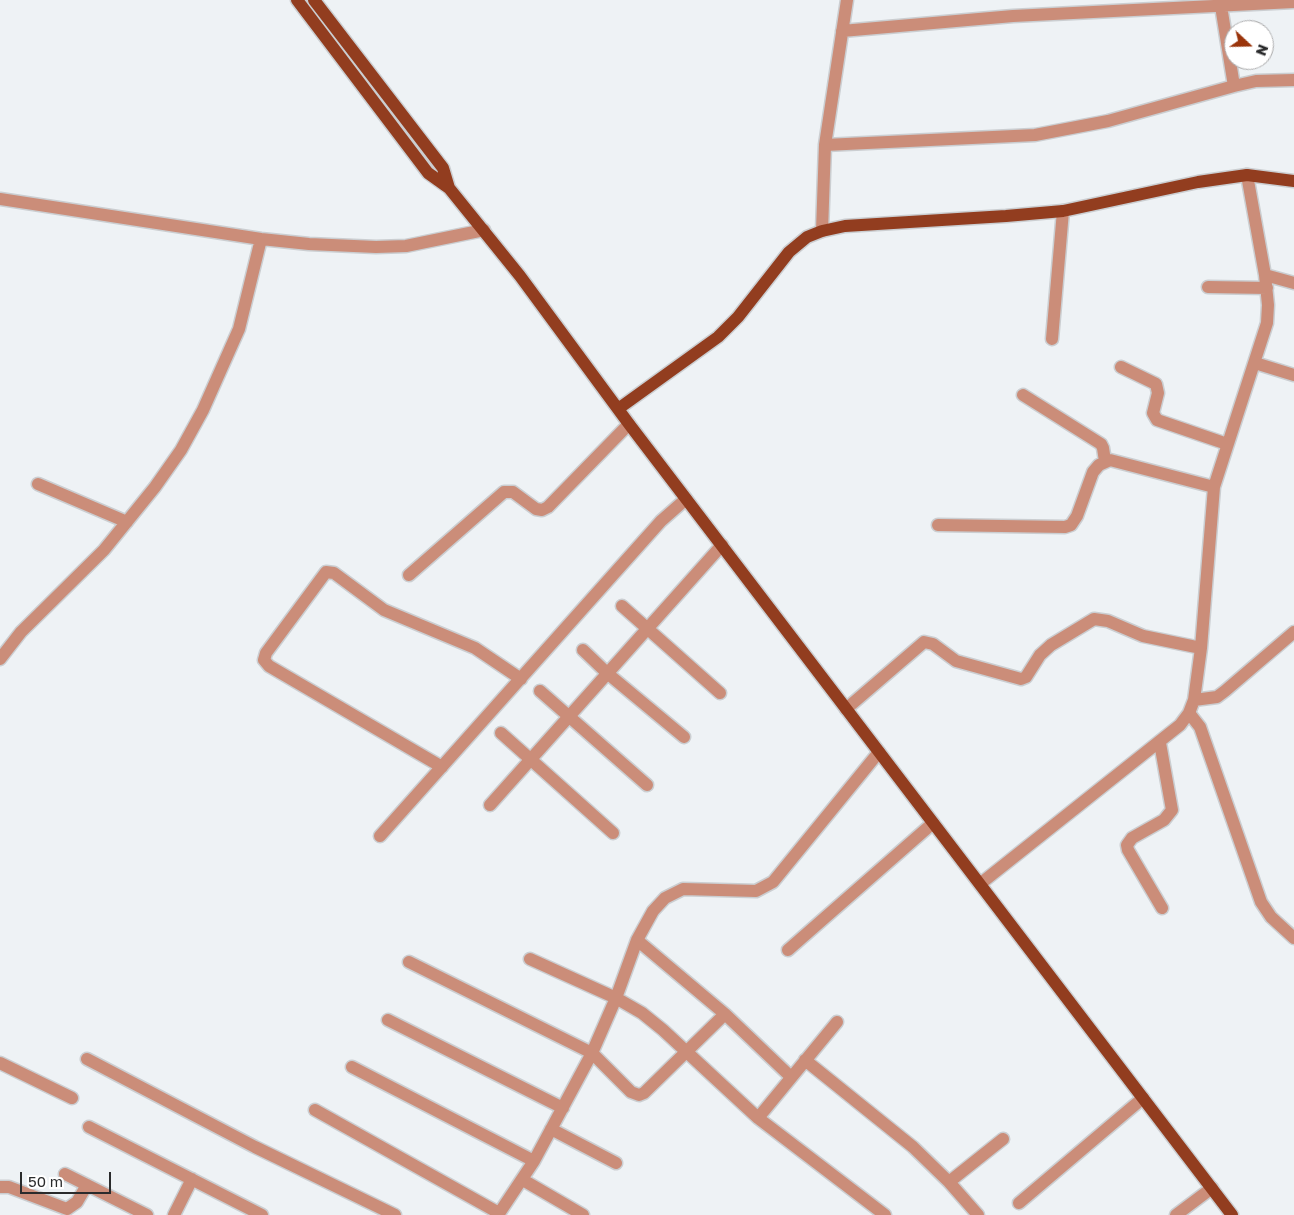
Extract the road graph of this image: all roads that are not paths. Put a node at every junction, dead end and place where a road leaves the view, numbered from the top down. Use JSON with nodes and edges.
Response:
{"nodes":[{"id":1,"x":297,"y":0,"type":"edge"},
{"id":2,"x":314,"y":0,"type":"edge"},
{"id":3,"x":847,"y":0,"type":"edge"},
{"id":4,"x":1220,"y":2,"type":"edge"},
{"id":5,"x":1294,"y":2,"type":"edge"},
{"id":6,"x":842,"y":31,"type":"junction"},
{"id":7,"x":1294,"y":80,"type":"edge"},
{"id":8,"x":1234,"y":86,"type":"junction"},
{"id":9,"x":825,"y":145,"type":"junction"},
{"id":10,"x":1247,"y":175,"type":"junction"},
{"id":11,"x":1294,"y":180,"type":"edge"},
{"id":12,"x":450,"y":188,"type":"junction"},
{"id":13,"x":0,"y":199,"type":"edge"},
{"id":14,"x":1063,"y":211,"type":"junction"},
{"id":15,"x":484,"y":230,"type":"junction"},
{"id":16,"x":822,"y":231,"type":"junction"},
{"id":17,"x":261,"y":239,"type":"junction"},
{"id":18,"x":1266,"y":282,"type":"junction"},
{"id":19,"x":1294,"y":283,"type":"edge"},
{"id":20,"x":1208,"y":287,"type":"dead end"},
{"id":21,"x":1052,"y":340,"type":"dead end"},
{"id":22,"x":1255,"y":363,"type":"junction"},
{"id":23,"x":1121,"y":367,"type":"dead end"},
{"id":24,"x":1294,"y":375,"type":"edge"},
{"id":25,"x":1023,"y":395,"type":"dead end"},
{"id":26,"x":618,"y":409,"type":"junction"},
{"id":27,"x":630,"y":424,"type":"junction"},
{"id":28,"x":1227,"y":444,"type":"junction"},
{"id":29,"x":1105,"y":462,"type":"junction"},
{"id":30,"x":38,"y":484,"type":"dead end"},
{"id":31,"x":1214,"y":487,"type":"junction"},
{"id":32,"x":686,"y":498,"type":"junction"},
{"id":33,"x":127,"y":522,"type":"junction"},
{"id":34,"x":938,"y":525,"type":"dead end"},
{"id":35,"x":722,"y":545,"type":"junction"},
{"id":36,"x":409,"y":575,"type":"dead end"},
{"id":37,"x":622,"y":606,"type":"dead end"},
{"id":38,"x":646,"y":628,"type":"junction"},
{"id":39,"x":1294,"y":632,"type":"edge"},
{"id":40,"x":1202,"y":648,"type":"junction"},
{"id":41,"x":583,"y":650,"type":"dead end"},
{"id":42,"x":0,"y":658,"type":"edge"},
{"id":43,"x":607,"y":673,"type":"junction"},
{"id":44,"x":521,"y":679,"type":"junction"},
{"id":45,"x":540,"y":691,"type":"dead end"},
{"id":46,"x":720,"y":693,"type":"dead end"},
{"id":47,"x":1194,"y":700,"type":"junction"},
{"id":48,"x":850,"y":705,"type":"junction"},
{"id":49,"x":1189,"y":713,"type":"junction"},
{"id":50,"x":567,"y":718,"type":"junction"},
{"id":51,"x":501,"y":733,"type":"dead end"},
{"id":52,"x":684,"y":737,"type":"dead end"},
{"id":53,"x":1160,"y":742,"type":"junction"},
{"id":54,"x":879,"y":752,"type":"junction"},
{"id":55,"x":530,"y":760,"type":"junction"},
{"id":56,"x":442,"y":767,"type":"junction"},
{"id":57,"x":647,"y":785,"type":"dead end"},
{"id":58,"x":490,"y":805,"type":"dead end"},
{"id":59,"x":933,"y":823,"type":"junction"},
{"id":60,"x":613,"y":833,"type":"dead end"},
{"id":61,"x":380,"y":836,"type":"dead end"},
{"id":62,"x":989,"y":877,"type":"junction"},
{"id":63,"x":1162,"y":908,"type":"dead end"},
{"id":64,"x":1294,"y":938,"type":"edge"},
{"id":65,"x":637,"y":940,"type":"junction"},
{"id":66,"x":788,"y":950,"type":"dead end"},
{"id":67,"x":530,"y":960,"type":"dead end"},
{"id":68,"x":409,"y":962,"type":"dead end"},
{"id":69,"x":616,"y":998,"type":"junction"},
{"id":70,"x":725,"y":1014,"type":"junction"},
{"id":71,"x":388,"y":1020,"type":"dead end"},
{"id":72,"x":837,"y":1022,"type":"dead end"},
{"id":73,"x":687,"y":1052,"type":"junction"},
{"id":74,"x":592,"y":1053,"type":"junction"},
{"id":75,"x":87,"y":1059,"type":"dead end"},
{"id":76,"x":805,"y":1060,"type":"junction"},
{"id":77,"x":0,"y":1062,"type":"edge"},
{"id":78,"x":352,"y":1067,"type":"dead end"},
{"id":79,"x":791,"y":1077,"type":"junction"},
{"id":80,"x":72,"y":1098,"type":"dead end"},
{"id":81,"x":1143,"y":1098,"type":"junction"},
{"id":82,"x":563,"y":1108,"type":"junction"},
{"id":83,"x":315,"y":1110,"type":"dead end"},
{"id":84,"x":758,"y":1118,"type":"junction"},
{"id":85,"x":89,"y":1127,"type":"dead end"},
{"id":86,"x":551,"y":1129,"type":"junction"},
{"id":87,"x":1003,"y":1139,"type":"dead end"},
{"id":88,"x":534,"y":1161,"type":"junction"},
{"id":89,"x":616,"y":1162,"type":"dead end"},
{"id":90,"x":65,"y":1174,"type":"dead end"},
{"id":91,"x":192,"y":1179,"type":"junction"},
{"id":92,"x":522,"y":1180,"type":"junction"},
{"id":93,"x":950,"y":1182,"type":"junction"},
{"id":94,"x":87,"y":1185,"type":"junction"},
{"id":95,"x":0,"y":1187,"type":"edge"},
{"id":96,"x":1212,"y":1188,"type":"junction"},
{"id":97,"x":1019,"y":1203,"type":"dead end"},
{"id":98,"x":499,"y":1214,"type":"edge"},
{"id":99,"x":147,"y":1215,"type":"edge"},
{"id":100,"x":174,"y":1215,"type":"edge"},
{"id":101,"x":262,"y":1215,"type":"edge"},
{"id":102,"x":395,"y":1215,"type":"edge"},
{"id":103,"x":583,"y":1215,"type":"edge"},
{"id":104,"x":885,"y":1215,"type":"edge"},
{"id":105,"x":978,"y":1215,"type":"edge"},
{"id":106,"x":1176,"y":1215,"type":"edge"},
{"id":107,"x":1232,"y":1215,"type":"edge"}],
"edges":[{"from":1,"to":12,"type":"main road"},
{"from":2,"to":12,"type":"main road"},
{"from":3,"to":6,"type":"street"},
{"from":4,"to":5,"type":"street"},
{"from":4,"to":6,"type":"street"},
{"from":4,"to":8,"type":"street"},
{"from":6,"to":9,"type":"street"},
{"from":7,"to":8,"type":"street"},
{"from":8,"to":9,"type":"street"},
{"from":9,"to":16,"type":"street"},
{"from":10,"to":11,"type":"main road"},
{"from":10,"to":14,"type":"main road"},
{"from":10,"to":18,"type":"street"},
{"from":12,"to":15,"type":"main road"},
{"from":13,"to":17,"type":"street"},
{"from":14,"to":16,"type":"main road"},
{"from":14,"to":21,"type":"street"},
{"from":15,"to":17,"type":"street"},
{"from":15,"to":26,"type":"main road"},
{"from":16,"to":26,"type":"main road"},
{"from":17,"to":33,"type":"street"},
{"from":18,"to":19,"type":"street"},
{"from":18,"to":20,"type":"street"},
{"from":18,"to":22,"type":"street"},
{"from":22,"to":24,"type":"street"},
{"from":22,"to":28,"type":"street"},
{"from":23,"to":28,"type":"street"},
{"from":25,"to":29,"type":"street"},
{"from":26,"to":27,"type":"main road"},
{"from":27,"to":32,"type":"main road"},
{"from":27,"to":36,"type":"street"},
{"from":28,"to":31,"type":"street"},
{"from":29,"to":31,"type":"street"},
{"from":29,"to":34,"type":"street"},
{"from":30,"to":33,"type":"street"},
{"from":31,"to":40,"type":"street"},
{"from":32,"to":35,"type":"main road"},
{"from":32,"to":44,"type":"street"},
{"from":33,"to":42,"type":"street"},
{"from":35,"to":38,"type":"street"},
{"from":35,"to":48,"type":"main road"},
{"from":37,"to":38,"type":"street"},
{"from":38,"to":43,"type":"street"},
{"from":38,"to":46,"type":"street"},
{"from":39,"to":47,"type":"street"},
{"from":40,"to":47,"type":"street"},
{"from":40,"to":48,"type":"street"},
{"from":41,"to":43,"type":"street"},
{"from":43,"to":50,"type":"street"},
{"from":43,"to":52,"type":"street"},
{"from":44,"to":56,"type":"street"},
{"from":44,"to":56,"type":"street"},
{"from":45,"to":50,"type":"street"},
{"from":47,"to":49,"type":"street"},
{"from":48,"to":54,"type":"main road"},
{"from":49,"to":53,"type":"street"},
{"from":49,"to":64,"type":"street"},
{"from":50,"to":55,"type":"street"},
{"from":50,"to":57,"type":"street"},
{"from":51,"to":55,"type":"street"},
{"from":53,"to":62,"type":"street"},
{"from":53,"to":63,"type":"street"},
{"from":54,"to":59,"type":"main road"},
{"from":54,"to":65,"type":"street"},
{"from":55,"to":58,"type":"street"},
{"from":55,"to":60,"type":"street"},
{"from":56,"to":61,"type":"street"},
{"from":59,"to":62,"type":"main road"},
{"from":59,"to":66,"type":"street"},
{"from":62,"to":81,"type":"main road"},
{"from":65,"to":69,"type":"street"},
{"from":65,"to":70,"type":"street"},
{"from":67,"to":69,"type":"street"},
{"from":68,"to":74,"type":"street"},
{"from":69,"to":73,"type":"street"},
{"from":69,"to":74,"type":"street"},
{"from":70,"to":73,"type":"street"},
{"from":70,"to":79,"type":"street"},
{"from":71,"to":82,"type":"street"},
{"from":72,"to":76,"type":"street"},
{"from":73,"to":74,"type":"street"},
{"from":73,"to":84,"type":"street"},
{"from":74,"to":82,"type":"street"},
{"from":75,"to":102,"type":"street"},
{"from":76,"to":79,"type":"street"},
{"from":76,"to":93,"type":"street"},
{"from":77,"to":80,"type":"street"},
{"from":78,"to":88,"type":"street"},
{"from":79,"to":84,"type":"street"},
{"from":81,"to":96,"type":"main road"},
{"from":81,"to":97,"type":"street"},
{"from":82,"to":86,"type":"street"},
{"from":83,"to":98,"type":"street"},
{"from":84,"to":104,"type":"street"},
{"from":85,"to":91,"type":"street"},
{"from":86,"to":88,"type":"street"},
{"from":86,"to":89,"type":"street"},
{"from":87,"to":93,"type":"street"},
{"from":88,"to":92,"type":"street"},
{"from":90,"to":94,"type":"street"},
{"from":91,"to":100,"type":"street"},
{"from":91,"to":101,"type":"street"},
{"from":92,"to":98,"type":"street"},
{"from":92,"to":103,"type":"street"},
{"from":93,"to":105,"type":"street"},
{"from":94,"to":95,"type":"street"},
{"from":94,"to":99,"type":"street"},
{"from":96,"to":106,"type":"street"},
{"from":96,"to":107,"type":"main road"}]}
